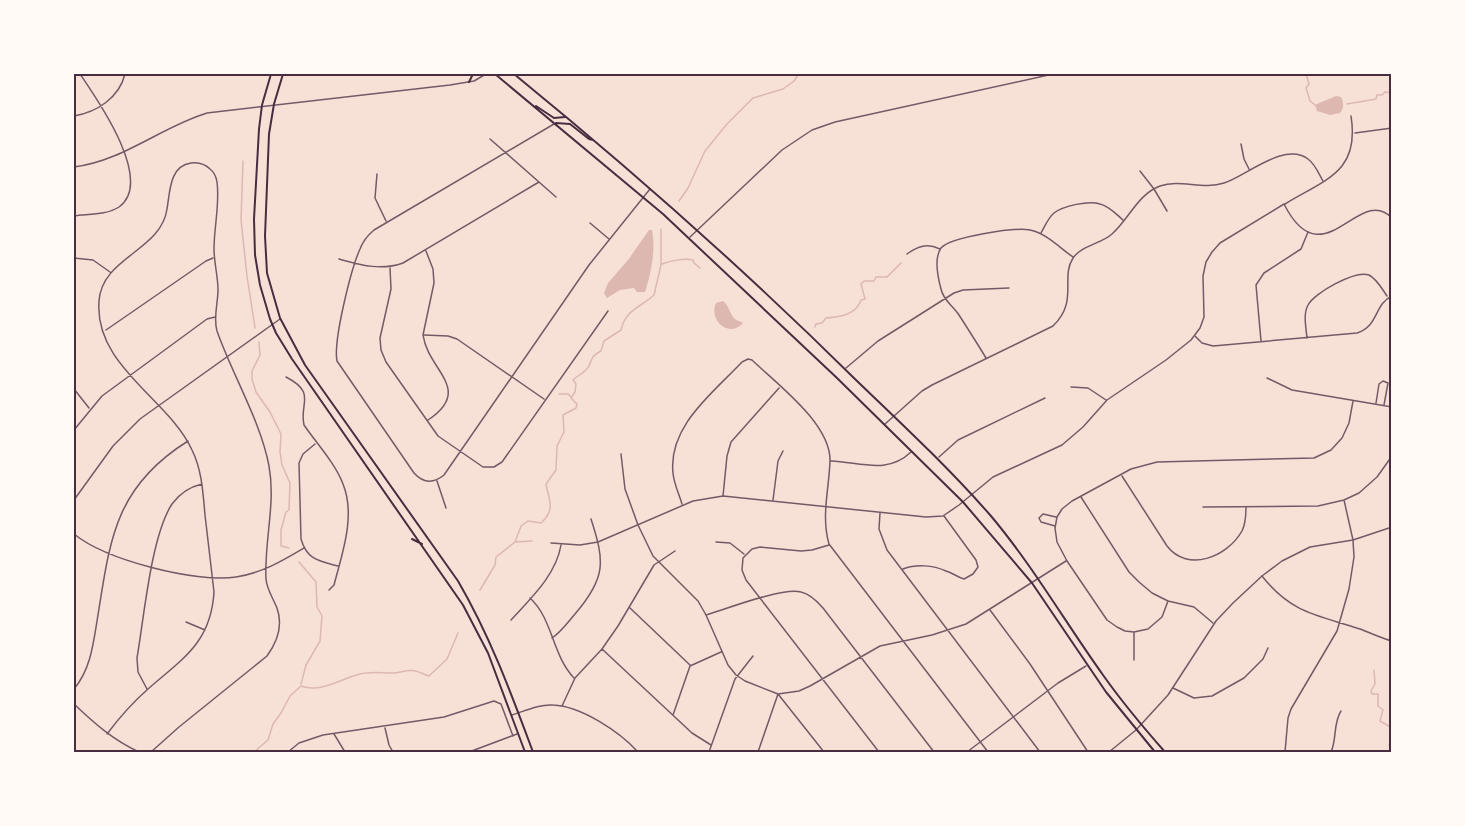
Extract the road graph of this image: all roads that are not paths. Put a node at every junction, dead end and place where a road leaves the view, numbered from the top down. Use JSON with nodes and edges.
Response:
{"nodes":[{"id":1,"x":80,"y":74,"type":"edge"},
{"id":2,"x":125,"y":74,"type":"edge"},
{"id":3,"x":272,"y":74,"type":"edge"},
{"id":4,"x":282,"y":74,"type":"edge"},
{"id":5,"x":473,"y":74,"type":"edge"},
{"id":6,"x":486,"y":74,"type":"edge"},
{"id":7,"x":495,"y":74,"type":"edge"},
{"id":8,"x":514,"y":74,"type":"edge"},
{"id":9,"x":1053,"y":74,"type":"edge"},
{"id":10,"x":469,"y":82,"type":"junction"},
{"id":11,"x":274,"y":104,"type":"junction"},
{"id":12,"x":262,"y":105,"type":"junction"},
{"id":13,"x":533,"y":105,"type":"junction"},
{"id":14,"x":101,"y":106,"type":"junction"},
{"id":15,"x":74,"y":116,"type":"edge"},
{"id":16,"x":1351,"y":116,"type":"dead end"},
{"id":17,"x":565,"y":117,"type":"junction"},
{"id":18,"x":555,"y":123,"type":"junction"},
{"id":19,"x":1392,"y":128,"type":"edge"},
{"id":20,"x":1354,"y":133,"type":"junction"},
{"id":21,"x":490,"y":138,"type":"dead end"},
{"id":22,"x":592,"y":140,"type":"junction"},
{"id":23,"x":1241,"y":144,"type":"dead end"},
{"id":24,"x":124,"y":152,"type":"junction"},
{"id":25,"x":506,"y":152,"type":"junction"},
{"id":26,"x":74,"y":168,"type":"edge"},
{"id":27,"x":1249,"y":169,"type":"junction"},
{"id":28,"x":1140,"y":171,"type":"dead end"},
{"id":29,"x":376,"y":174,"type":"dead end"},
{"id":30,"x":1323,"y":181,"type":"junction"},
{"id":31,"x":539,"y":182,"type":"junction"},
{"id":32,"x":650,"y":189,"type":"junction"},
{"id":33,"x":1154,"y":189,"type":"junction"},
{"id":34,"x":556,"y":197,"type":"dead end"},
{"id":35,"x":644,"y":197,"type":"junction"},
{"id":36,"x":1284,"y":204,"type":"junction"},
{"id":37,"x":1167,"y":211,"type":"dead end"},
{"id":38,"x":74,"y":216,"type":"edge"},
{"id":39,"x":1392,"y":218,"type":"edge"},
{"id":40,"x":1124,"y":220,"type":"junction"},
{"id":41,"x":386,"y":222,"type":"junction"},
{"id":42,"x":590,"y":223,"type":"dead end"},
{"id":43,"x":697,"y":229,"type":"junction"},
{"id":44,"x":1308,"y":232,"type":"junction"},
{"id":45,"x":1041,"y":234,"type":"junction"},
{"id":46,"x":689,"y":238,"type":"junction"},
{"id":47,"x":610,"y":239,"type":"junction"},
{"id":48,"x":940,"y":249,"type":"junction"},
{"id":49,"x":426,"y":250,"type":"junction"},
{"id":50,"x":907,"y":254,"type":"dead end"},
{"id":51,"x":74,"y":258,"type":"edge"},
{"id":52,"x":214,"y":258,"type":"junction"},
{"id":53,"x":1074,"y":258,"type":"junction"},
{"id":54,"x":339,"y":259,"type":"dead end"},
{"id":55,"x":355,"y":263,"type":"junction"},
{"id":56,"x":390,"y":268,"type":"junction"},
{"id":57,"x":585,"y":271,"type":"junction"},
{"id":58,"x":111,"y":273,"type":"junction"},
{"id":59,"x":589,"y":274,"type":"dead end"},
{"id":60,"x":1010,"y":288,"type":"dead end"},
{"id":61,"x":1392,"y":296,"type":"edge"},
{"id":62,"x":1388,"y":297,"type":"junction"},
{"id":63,"x":945,"y":299,"type":"junction"},
{"id":64,"x":608,"y":311,"type":"dead end"},
{"id":65,"x":216,"y":317,"type":"junction"},
{"id":66,"x":280,"y":318,"type":"junction"},
{"id":67,"x":272,"y":324,"type":"junction"},
{"id":68,"x":104,"y":331,"type":"junction"},
{"id":69,"x":423,"y":335,"type":"junction"},
{"id":70,"x":1195,"y":336,"type":"junction"},
{"id":71,"x":1307,"y":338,"type":"junction"},
{"id":72,"x":1261,"y":342,"type":"junction"},
{"id":73,"x":228,"y":356,"type":"junction"},
{"id":74,"x":987,"y":358,"type":"junction"},
{"id":75,"x":845,"y":368,"type":"junction"},
{"id":76,"x":129,"y":374,"type":"junction"},
{"id":77,"x":512,"y":376,"type":"junction"},
{"id":78,"x":286,"y":377,"type":"dead end"},
{"id":79,"x":1267,"y":378,"type":"dead end"},
{"id":80,"x":780,"y":387,"type":"junction"},
{"id":81,"x":1071,"y":387,"type":"dead end"},
{"id":82,"x":74,"y":389,"type":"edge"},
{"id":83,"x":1044,"y":399,"type":"dead end"},
{"id":84,"x":545,"y":400,"type":"junction"},
{"id":85,"x":1107,"y":400,"type":"junction"},
{"id":86,"x":1353,"y":401,"type":"junction"},
{"id":87,"x":1376,"y":404,"type":"junction"},
{"id":88,"x":158,"y":405,"type":"junction"},
{"id":89,"x":1384,"y":405,"type":"junction"},
{"id":90,"x":1392,"y":407,"type":"edge"},
{"id":91,"x":90,"y":408,"type":"junction"},
{"id":92,"x":894,"y":416,"type":"junction"},
{"id":93,"x":427,"y":420,"type":"junction"},
{"id":94,"x":885,"y":424,"type":"junction"},
{"id":95,"x":74,"y":430,"type":"edge"},
{"id":96,"x":188,"y":441,"type":"junction"},
{"id":97,"x":317,"y":443,"type":"junction"},
{"id":98,"x":460,"y":451,"type":"junction"},
{"id":99,"x":783,"y":451,"type":"dead end"},
{"id":100,"x":912,"y":452,"type":"junction"},
{"id":101,"x":621,"y":454,"type":"dead end"},
{"id":102,"x":1392,"y":456,"type":"edge"},
{"id":103,"x":938,"y":459,"type":"junction"},
{"id":104,"x":830,"y":461,"type":"junction"},
{"id":105,"x":1121,"y":475,"type":"junction"},
{"id":106,"x":436,"y":481,"type":"junction"},
{"id":107,"x":202,"y":484,"type":"junction"},
{"id":108,"x":972,"y":494,"type":"junction"},
{"id":109,"x":723,"y":496,"type":"junction"},
{"id":110,"x":1081,"y":497,"type":"junction"},
{"id":111,"x":74,"y":500,"type":"edge"},
{"id":112,"x":1344,"y":500,"type":"junction"},
{"id":113,"x":773,"y":501,"type":"junction"},
{"id":114,"x":963,"y":502,"type":"junction"},
{"id":115,"x":682,"y":505,"type":"junction"},
{"id":116,"x":1246,"y":506,"type":"junction"},
{"id":117,"x":825,"y":507,"type":"junction"},
{"id":118,"x":1203,"y":507,"type":"dead end"},
{"id":119,"x":446,"y":508,"type":"dead end"},
{"id":120,"x":880,"y":512,"type":"junction"},
{"id":121,"x":411,"y":515,"type":"junction"},
{"id":122,"x":943,"y":516,"type":"junction"},
{"id":123,"x":1057,"y":517,"type":"junction"},
{"id":124,"x":405,"y":519,"type":"junction"},
{"id":125,"x":591,"y":519,"type":"dead end"},
{"id":126,"x":638,"y":525,"type":"junction"},
{"id":127,"x":1056,"y":526,"type":"junction"},
{"id":128,"x":1392,"y":527,"type":"edge"},
{"id":129,"x":74,"y":534,"type":"edge"},
{"id":130,"x":412,"y":539,"type":"dead end"},
{"id":131,"x":1353,"y":540,"type":"junction"},
{"id":132,"x":598,"y":542,"type":"junction"},
{"id":133,"x":716,"y":542,"type":"dead end"},
{"id":134,"x":552,"y":543,"type":"dead end"},
{"id":135,"x":422,"y":544,"type":"junction"},
{"id":136,"x":829,"y":544,"type":"junction"},
{"id":137,"x":561,"y":545,"type":"junction"},
{"id":138,"x":304,"y":548,"type":"junction"},
{"id":139,"x":675,"y":551,"type":"dead end"},
{"id":140,"x":108,"y":554,"type":"junction"},
{"id":141,"x":745,"y":554,"type":"junction"},
{"id":142,"x":659,"y":561,"type":"junction"},
{"id":143,"x":1067,"y":561,"type":"junction"},
{"id":144,"x":152,"y":566,"type":"junction"},
{"id":145,"x":339,"y":566,"type":"junction"},
{"id":146,"x":266,"y":569,"type":"junction"},
{"id":147,"x":903,"y":569,"type":"junction"},
{"id":148,"x":1262,"y":576,"type":"junction"},
{"id":149,"x":212,"y":578,"type":"junction"},
{"id":150,"x":1039,"y":579,"type":"junction"},
{"id":151,"x":1032,"y":583,"type":"junction"},
{"id":152,"x":329,"y":590,"type":"dead end"},
{"id":153,"x":530,"y":598,"type":"junction"},
{"id":154,"x":761,"y":599,"type":"junction"},
{"id":155,"x":1168,"y":601,"type":"junction"},
{"id":156,"x":630,"y":608,"type":"junction"},
{"id":157,"x":990,"y":610,"type":"junction"},
{"id":158,"x":706,"y":615,"type":"junction"},
{"id":159,"x":511,"y":620,"type":"dead end"},
{"id":160,"x":186,"y":622,"type":"dead end"},
{"id":161,"x":1214,"y":623,"type":"junction"},
{"id":162,"x":1339,"y":623,"type":"junction"},
{"id":163,"x":205,"y":630,"type":"junction"},
{"id":164,"x":949,"y":631,"type":"junction"},
{"id":165,"x":1134,"y":632,"type":"junction"},
{"id":166,"x":552,"y":638,"type":"junction"},
{"id":167,"x":902,"y":641,"type":"junction"},
{"id":168,"x":1392,"y":641,"type":"edge"},
{"id":169,"x":1268,"y":648,"type":"dead end"},
{"id":170,"x":602,"y":649,"type":"junction"},
{"id":171,"x":722,"y":652,"type":"junction"},
{"id":172,"x":753,"y":656,"type":"dead end"},
{"id":173,"x":860,"y":656,"type":"junction"},
{"id":174,"x":1134,"y":660,"type":"dead end"},
{"id":175,"x":1087,"y":665,"type":"junction"},
{"id":176,"x":690,"y":666,"type":"junction"},
{"id":177,"x":736,"y":675,"type":"junction"},
{"id":178,"x":575,"y":678,"type":"junction"},
{"id":179,"x":822,"y":678,"type":"junction"},
{"id":180,"x":1173,"y":688,"type":"junction"},
{"id":181,"x":74,"y":689,"type":"edge"},
{"id":182,"x":147,"y":690,"type":"junction"},
{"id":183,"x":1048,"y":691,"type":"junction"},
{"id":184,"x":778,"y":694,"type":"junction"},
{"id":185,"x":74,"y":704,"type":"edge"},
{"id":186,"x":562,"y":706,"type":"junction"},
{"id":187,"x":1341,"y":711,"type":"dead end"},
{"id":188,"x":518,"y":713,"type":"junction"},
{"id":189,"x":512,"y":715,"type":"junction"},
{"id":190,"x":673,"y":715,"type":"junction"},
{"id":191,"x":1014,"y":716,"type":"junction"},
{"id":192,"x":1140,"y":724,"type":"junction"},
{"id":193,"x":385,"y":726,"type":"junction"},
{"id":194,"x":1136,"y":730,"type":"junction"},
{"id":195,"x":107,"y":734,"type":"junction"},
{"id":196,"x":333,"y":734,"type":"junction"},
{"id":197,"x":518,"y":734,"type":"junction"},
{"id":198,"x":513,"y":736,"type":"junction"},
{"id":199,"x":980,"y":742,"type":"junction"},
{"id":200,"x":711,"y":745,"type":"junction"},
{"id":201,"x":289,"y":752,"type":"edge"},
{"id":202,"x":139,"y":753,"type":"edge"},
{"id":203,"x":151,"y":753,"type":"edge"},
{"id":204,"x":345,"y":753,"type":"edge"},
{"id":205,"x":393,"y":753,"type":"edge"},
{"id":206,"x":469,"y":753,"type":"edge"},
{"id":207,"x":525,"y":753,"type":"edge"},
{"id":208,"x":533,"y":753,"type":"edge"},
{"id":209,"x":638,"y":753,"type":"edge"},
{"id":210,"x":709,"y":753,"type":"edge"},
{"id":211,"x":758,"y":753,"type":"edge"},
{"id":212,"x":824,"y":753,"type":"edge"},
{"id":213,"x":879,"y":753,"type":"edge"},
{"id":214,"x":934,"y":753,"type":"edge"},
{"id":215,"x":967,"y":753,"type":"edge"},
{"id":216,"x":988,"y":753,"type":"edge"},
{"id":217,"x":1040,"y":753,"type":"edge"},
{"id":218,"x":1088,"y":753,"type":"edge"},
{"id":219,"x":1109,"y":753,"type":"edge"},
{"id":220,"x":1155,"y":753,"type":"edge"},
{"id":221,"x":1166,"y":753,"type":"edge"},
{"id":222,"x":1285,"y":753,"type":"edge"},
{"id":223,"x":1331,"y":753,"type":"edge"}],
"edges":[{"from":1,"to":14,"type":"street"},
{"from":2,"to":14,"type":"street"},
{"from":3,"to":12,"type":"main road"},
{"from":4,"to":11,"type":"main road"},
{"from":5,"to":10,"type":"main road"},
{"from":6,"to":10,"type":"street"},
{"from":7,"to":13,"type":"main road"},
{"from":8,"to":17,"type":"main road"},
{"from":9,"to":43,"type":"street"},
{"from":10,"to":11,"type":"street"},
{"from":11,"to":12,"type":"street"},
{"from":11,"to":66,"type":"main road"},
{"from":12,"to":24,"type":"street"},
{"from":12,"to":67,"type":"main road"},
{"from":13,"to":17,"type":"main road"},
{"from":13,"to":18,"type":"main road"},
{"from":14,"to":15,"type":"street"},
{"from":14,"to":24,"type":"street"},
{"from":16,"to":20,"type":"street"},
{"from":17,"to":22,"type":"main road"},
{"from":18,"to":22,"type":"main road"},
{"from":18,"to":25,"type":"street"},
{"from":18,"to":35,"type":"main road"},
{"from":19,"to":20,"type":"street"},
{"from":20,"to":30,"type":"street"},
{"from":21,"to":25,"type":"street"},
{"from":22,"to":32,"type":"main road"},
{"from":23,"to":27,"type":"street"},
{"from":24,"to":26,"type":"street"},
{"from":24,"to":38,"type":"street"},
{"from":25,"to":31,"type":"street"},
{"from":25,"to":41,"type":"street"},
{"from":27,"to":30,"type":"street"},
{"from":27,"to":33,"type":"street"},
{"from":28,"to":33,"type":"street"},
{"from":29,"to":41,"type":"street"},
{"from":30,"to":36,"type":"street"},
{"from":31,"to":34,"type":"street"},
{"from":31,"to":49,"type":"street"},
{"from":32,"to":35,"type":"street"},
{"from":32,"to":43,"type":"main road"},
{"from":33,"to":37,"type":"street"},
{"from":33,"to":40,"type":"street"},
{"from":35,"to":46,"type":"main road"},
{"from":35,"to":47,"type":"street"},
{"from":36,"to":44,"type":"street"},
{"from":36,"to":70,"type":"street"},
{"from":39,"to":44,"type":"street"},
{"from":40,"to":45,"type":"street"},
{"from":40,"to":53,"type":"street"},
{"from":41,"to":55,"type":"street"},
{"from":42,"to":47,"type":"street"},
{"from":43,"to":46,"type":"street"},
{"from":43,"to":75,"type":"main road"},
{"from":44,"to":72,"type":"street"},
{"from":45,"to":48,"type":"street"},
{"from":45,"to":53,"type":"street"},
{"from":46,"to":94,"type":"main road"},
{"from":47,"to":57,"type":"street"},
{"from":48,"to":50,"type":"street"},
{"from":48,"to":63,"type":"street"},
{"from":49,"to":56,"type":"street"},
{"from":49,"to":69,"type":"street"},
{"from":51,"to":58,"type":"street"},
{"from":52,"to":58,"type":"street"},
{"from":52,"to":65,"type":"street"},
{"from":52,"to":68,"type":"street"},
{"from":53,"to":74,"type":"street"},
{"from":54,"to":55,"type":"street"},
{"from":55,"to":56,"type":"street"},
{"from":55,"to":106,"type":"street"},
{"from":56,"to":93,"type":"street"},
{"from":57,"to":59,"type":"street"},
{"from":57,"to":77,"type":"street"},
{"from":58,"to":68,"type":"street"},
{"from":60,"to":63,"type":"street"},
{"from":61,"to":62,"type":"street"},
{"from":62,"to":71,"type":"street"},
{"from":62,"to":71,"type":"street"},
{"from":63,"to":74,"type":"street"},
{"from":63,"to":75,"type":"street"},
{"from":64,"to":84,"type":"street"},
{"from":65,"to":73,"type":"street"},
{"from":65,"to":76,"type":"street"},
{"from":66,"to":67,"type":"street"},
{"from":66,"to":121,"type":"main road"},
{"from":67,"to":73,"type":"street"},
{"from":67,"to":124,"type":"main road"},
{"from":68,"to":76,"type":"street"},
{"from":69,"to":77,"type":"street"},
{"from":69,"to":93,"type":"street"},
{"from":70,"to":72,"type":"street"},
{"from":70,"to":85,"type":"street"},
{"from":71,"to":72,"type":"street"},
{"from":73,"to":88,"type":"street"},
{"from":73,"to":146,"type":"street"},
{"from":74,"to":92,"type":"street"},
{"from":75,"to":92,"type":"main road"},
{"from":76,"to":88,"type":"street"},
{"from":76,"to":91,"type":"street"},
{"from":77,"to":84,"type":"street"},
{"from":77,"to":98,"type":"street"},
{"from":78,"to":97,"type":"street"},
{"from":79,"to":86,"type":"street"},
{"from":80,"to":104,"type":"street"},
{"from":80,"to":109,"type":"street"},
{"from":80,"to":115,"type":"street"},
{"from":81,"to":85,"type":"street"},
{"from":82,"to":91,"type":"street"},
{"from":83,"to":103,"type":"street"},
{"from":84,"to":98,"type":"street"},
{"from":85,"to":108,"type":"street"},
{"from":86,"to":87,"type":"street"},
{"from":86,"to":105,"type":"street"},
{"from":87,"to":89,"type":"street"},
{"from":87,"to":89,"type":"street"},
{"from":88,"to":96,"type":"street"},
{"from":88,"to":111,"type":"street"},
{"from":89,"to":90,"type":"street"},
{"from":91,"to":95,"type":"street"},
{"from":92,"to":94,"type":"street"},
{"from":92,"to":103,"type":"main road"},
{"from":93,"to":98,"type":"street"},
{"from":94,"to":100,"type":"main road"},
{"from":96,"to":107,"type":"street"},
{"from":96,"to":140,"type":"street"},
{"from":97,"to":138,"type":"street"},
{"from":97,"to":145,"type":"street"},
{"from":98,"to":106,"type":"street"},
{"from":99,"to":113,"type":"street"},
{"from":100,"to":104,"type":"street"},
{"from":100,"to":114,"type":"main road"},
{"from":101,"to":126,"type":"street"},
{"from":102,"to":112,"type":"street"},
{"from":103,"to":108,"type":"main road"},
{"from":104,"to":117,"type":"street"},
{"from":105,"to":110,"type":"street"},
{"from":105,"to":116,"type":"street"},
{"from":106,"to":119,"type":"street"},
{"from":107,"to":144,"type":"street"},
{"from":107,"to":149,"type":"street"},
{"from":108,"to":114,"type":"street"},
{"from":108,"to":150,"type":"main road"},
{"from":109,"to":113,"type":"street"},
{"from":109,"to":115,"type":"street"},
{"from":110,"to":123,"type":"street"},
{"from":110,"to":155,"type":"street"},
{"from":112,"to":116,"type":"street"},
{"from":112,"to":131,"type":"street"},
{"from":113,"to":117,"type":"street"},
{"from":114,"to":122,"type":"street"},
{"from":114,"to":151,"type":"main road"},
{"from":115,"to":126,"type":"street"},
{"from":116,"to":118,"type":"street"},
{"from":117,"to":120,"type":"street"},
{"from":117,"to":136,"type":"street"},
{"from":120,"to":122,"type":"street"},
{"from":120,"to":147,"type":"street"},
{"from":121,"to":124,"type":"main road"},
{"from":121,"to":188,"type":"main road"},
{"from":122,"to":147,"type":"street"},
{"from":123,"to":127,"type":"street"},
{"from":123,"to":127,"type":"street"},
{"from":124,"to":135,"type":"main road"},
{"from":125,"to":132,"type":"street"},
{"from":126,"to":132,"type":"street"},
{"from":126,"to":142,"type":"street"},
{"from":127,"to":143,"type":"street"},
{"from":128,"to":131,"type":"street"},
{"from":129,"to":140,"type":"street"},
{"from":130,"to":135,"type":"main road"},
{"from":131,"to":148,"type":"street"},
{"from":131,"to":162,"type":"street"},
{"from":132,"to":137,"type":"street"},
{"from":132,"to":166,"type":"street"},
{"from":133,"to":141,"type":"street"},
{"from":134,"to":137,"type":"street"},
{"from":135,"to":189,"type":"main road"},
{"from":136,"to":141,"type":"street"},
{"from":136,"to":167,"type":"street"},
{"from":137,"to":153,"type":"street"},
{"from":138,"to":145,"type":"street"},
{"from":138,"to":146,"type":"street"},
{"from":139,"to":142,"type":"street"},
{"from":140,"to":144,"type":"street"},
{"from":140,"to":181,"type":"street"},
{"from":141,"to":154,"type":"street"},
{"from":142,"to":156,"type":"street"},
{"from":142,"to":158,"type":"street"},
{"from":143,"to":150,"type":"street"},
{"from":143,"to":165,"type":"street"},
{"from":144,"to":149,"type":"street"},
{"from":144,"to":182,"type":"street"},
{"from":145,"to":152,"type":"street"},
{"from":146,"to":149,"type":"street"},
{"from":146,"to":203,"type":"street"},
{"from":147,"to":164,"type":"street"},
{"from":148,"to":161,"type":"street"},
{"from":148,"to":162,"type":"street"},
{"from":149,"to":163,"type":"street"},
{"from":150,"to":151,"type":"street"},
{"from":150,"to":192,"type":"main road"},
{"from":151,"to":157,"type":"street"},
{"from":151,"to":175,"type":"main road"},
{"from":153,"to":159,"type":"street"},
{"from":153,"to":166,"type":"street"},
{"from":154,"to":158,"type":"street"},
{"from":154,"to":173,"type":"street"},
{"from":154,"to":179,"type":"street"},
{"from":155,"to":161,"type":"street"},
{"from":155,"to":165,"type":"street"},
{"from":156,"to":170,"type":"street"},
{"from":156,"to":176,"type":"street"},
{"from":157,"to":164,"type":"street"},
{"from":157,"to":183,"type":"street"},
{"from":158,"to":171,"type":"street"},
{"from":160,"to":163,"type":"street"},
{"from":161,"to":180,"type":"street"},
{"from":162,"to":168,"type":"street"},
{"from":162,"to":222,"type":"street"},
{"from":163,"to":182,"type":"street"},
{"from":164,"to":167,"type":"street"},
{"from":164,"to":191,"type":"street"},
{"from":165,"to":174,"type":"street"},
{"from":166,"to":178,"type":"street"},
{"from":167,"to":173,"type":"street"},
{"from":167,"to":199,"type":"street"},
{"from":169,"to":180,"type":"street"},
{"from":170,"to":178,"type":"street"},
{"from":170,"to":190,"type":"street"},
{"from":171,"to":176,"type":"street"},
{"from":171,"to":177,"type":"street"},
{"from":172,"to":177,"type":"street"},
{"from":173,"to":179,"type":"street"},
{"from":173,"to":214,"type":"street"},
{"from":175,"to":183,"type":"street"},
{"from":175,"to":194,"type":"main road"},
{"from":176,"to":190,"type":"street"},
{"from":177,"to":184,"type":"street"},
{"from":177,"to":200,"type":"street"},
{"from":178,"to":186,"type":"street"},
{"from":179,"to":184,"type":"street"},
{"from":179,"to":213,"type":"street"},
{"from":180,"to":192,"type":"street"},
{"from":182,"to":195,"type":"street"},
{"from":183,"to":191,"type":"street"},
{"from":183,"to":218,"type":"street"},
{"from":184,"to":211,"type":"street"},
{"from":184,"to":212,"type":"street"},
{"from":185,"to":195,"type":"street"},
{"from":186,"to":188,"type":"street"},
{"from":186,"to":209,"type":"street"},
{"from":187,"to":223,"type":"street"},
{"from":188,"to":189,"type":"street"},
{"from":188,"to":208,"type":"main road"},
{"from":189,"to":197,"type":"main road"},
{"from":190,"to":200,"type":"street"},
{"from":191,"to":199,"type":"street"},
{"from":191,"to":217,"type":"street"},
{"from":192,"to":194,"type":"street"},
{"from":192,"to":221,"type":"main road"},
{"from":193,"to":196,"type":"street"},
{"from":193,"to":198,"type":"street"},
{"from":193,"to":205,"type":"street"},
{"from":194,"to":219,"type":"street"},
{"from":194,"to":220,"type":"main road"},
{"from":195,"to":202,"type":"street"},
{"from":196,"to":201,"type":"street"},
{"from":196,"to":204,"type":"street"},
{"from":197,"to":198,"type":"street"},
{"from":197,"to":207,"type":"main road"},
{"from":198,"to":206,"type":"street"},
{"from":199,"to":215,"type":"street"},
{"from":199,"to":216,"type":"street"},
{"from":200,"to":210,"type":"street"}]}
